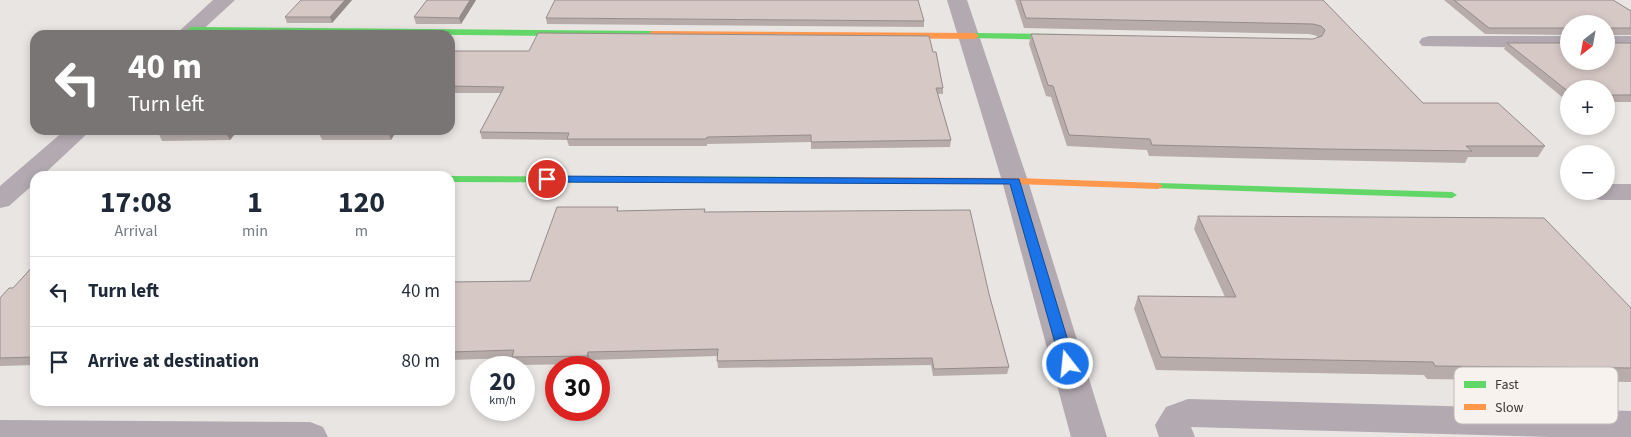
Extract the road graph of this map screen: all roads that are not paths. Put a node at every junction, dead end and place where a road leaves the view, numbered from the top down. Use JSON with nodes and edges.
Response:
{"nodes":[{"id":1,"x":225,"y":0,"type":"edge"},
{"id":2,"x":957,"y":0,"type":"edge"},
{"id":3,"x":190,"y":30,"type":"edge"},
{"id":4,"x":455,"y":33,"type":"edge"},
{"id":5,"x":967,"y":35,"type":"junction"},
{"id":6,"x":1075,"y":37,"type":"edge"},
{"id":7,"x":1430,"y":42,"type":"dead end"},
{"id":8,"x":1560,"y":42,"type":"edge"},
{"id":9,"x":1615,"y":42,"type":"edge"},
{"id":10,"x":1631,"y":42,"type":"edge"},
{"id":11,"x":73,"y":135,"type":"edge"},
{"id":12,"x":36,"y":171,"type":"edge"},
{"id":13,"x":30,"y":177,"type":"edge"},
{"id":14,"x":455,"y":179,"type":"edge"},
{"id":15,"x":1015,"y":181,"type":"junction"},
{"id":16,"x":1615,"y":192,"type":"edge"},
{"id":17,"x":1631,"y":192,"type":"edge"},
{"id":18,"x":1452,"y":195,"type":"dead end"},
{"id":19,"x":0,"y":200,"type":"edge"},
{"id":20,"x":1454,"y":420,"type":"edge"},
{"id":21,"x":1594,"y":424,"type":"edge"},
{"id":22,"x":1631,"y":425,"type":"edge"},
{"id":23,"x":0,"y":434,"type":"edge"},
{"id":24,"x":310,"y":437,"type":"edge"},
{"id":25,"x":1089,"y":437,"type":"edge"},
{"id":26,"x":1177,"y":437,"type":"edge"}],
"edges":[{"from":1,"to":3,"type":"street"},
{"from":2,"to":5,"type":"street"},
{"from":4,"to":5,"type":"street"},
{"from":5,"to":6,"type":"street"},
{"from":5,"to":15,"type":"street"},
{"from":7,"to":8,"type":"street"},
{"from":9,"to":10,"type":"street"},
{"from":11,"to":12,"type":"street"},
{"from":13,"to":19,"type":"street"},
{"from":14,"to":15,"type":"street"},
{"from":15,"to":18,"type":"street"},
{"from":15,"to":25,"type":"street"},
{"from":16,"to":17,"type":"street"},
{"from":20,"to":26,"type":"street"},
{"from":21,"to":22,"type":"street"},
{"from":23,"to":24,"type":"street"}]}
